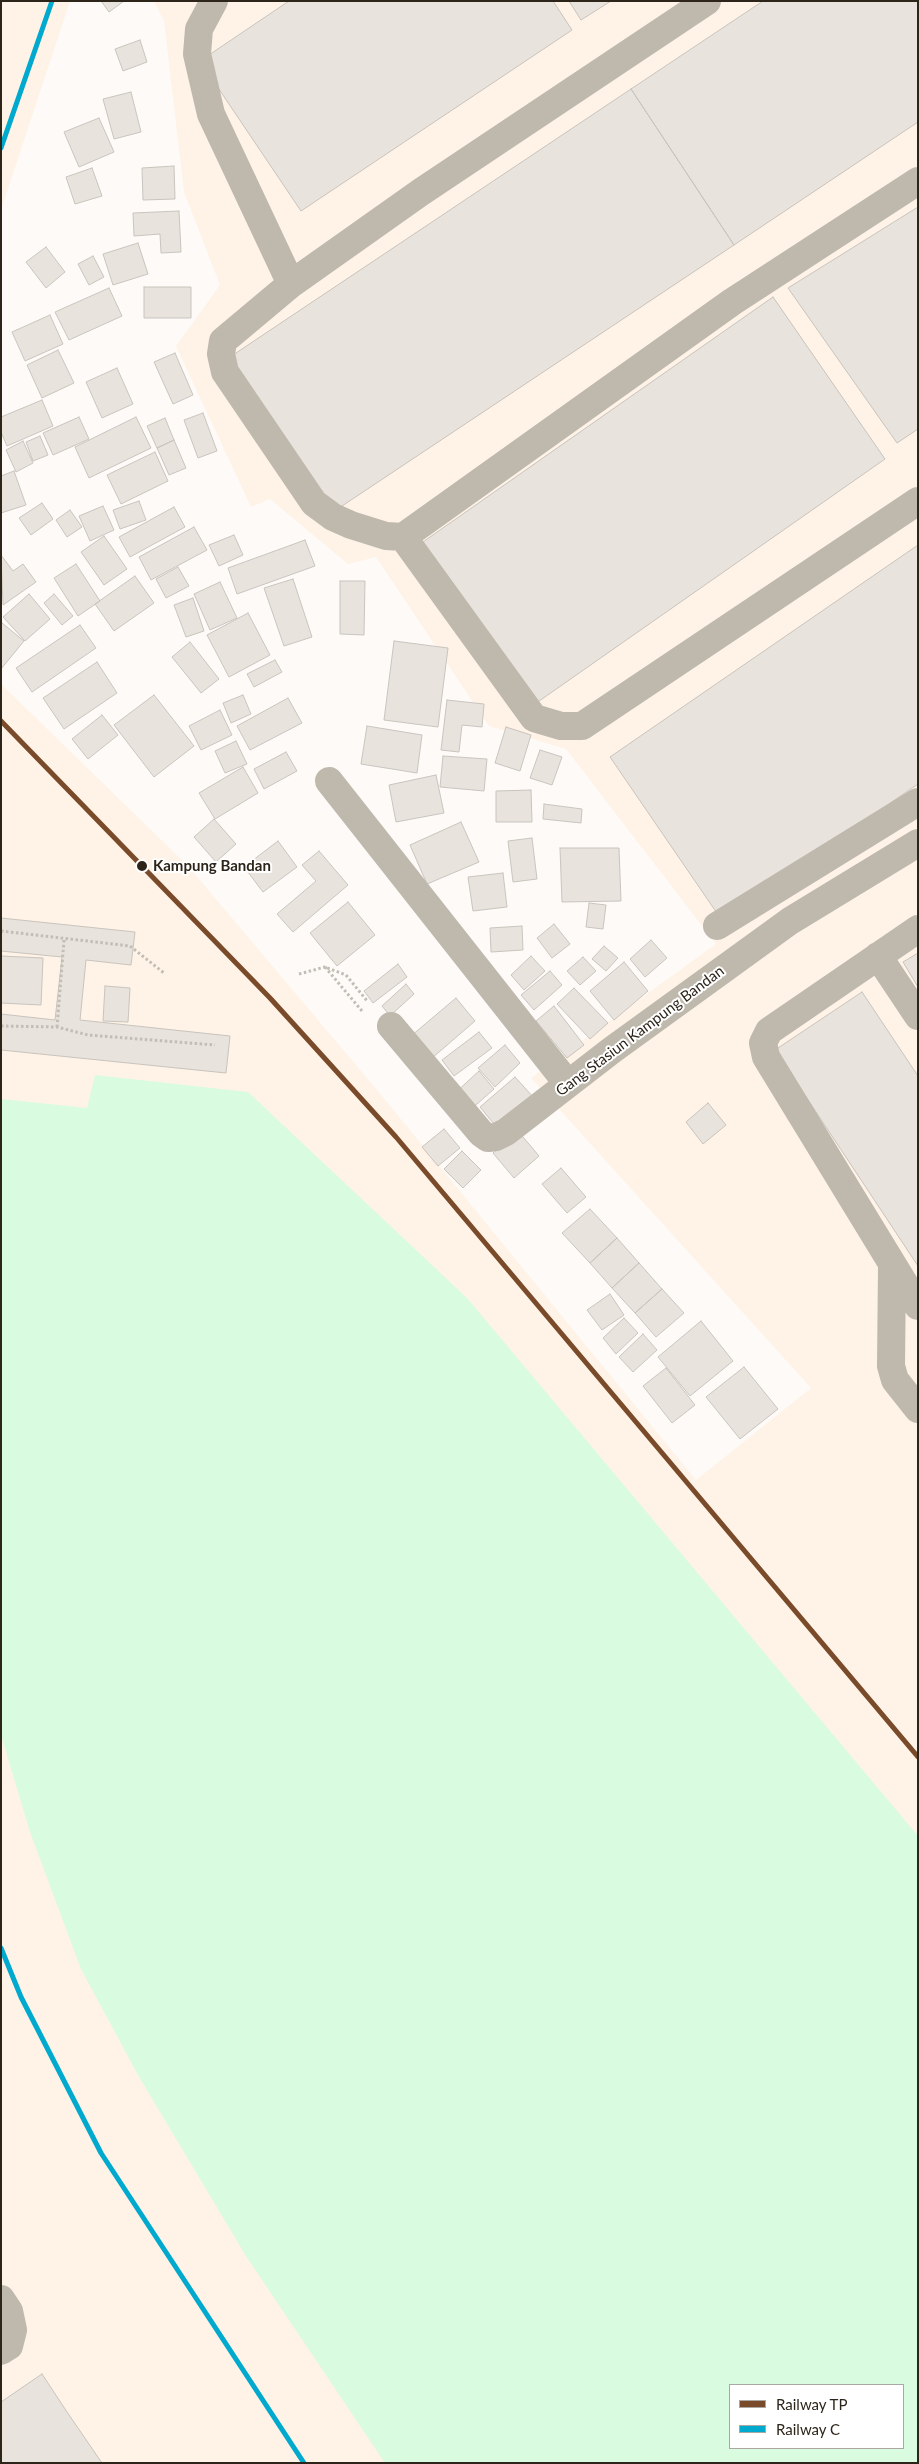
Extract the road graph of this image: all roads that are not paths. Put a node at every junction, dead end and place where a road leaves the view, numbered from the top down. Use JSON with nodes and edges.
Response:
{"nodes":[{"id":1,"x":214,"y":1,"type":"edge"},
{"id":2,"x":707,"y":1,"type":"edge"},
{"id":3,"x":918,"y":181,"type":"edge"},
{"id":4,"x":291,"y":284,"type":"junction"},
{"id":5,"x":918,"y":501,"type":"edge"},
{"id":6,"x":403,"y":537,"type":"junction"},
{"id":7,"x":329,"y":781,"type":"dead end"},
{"id":8,"x":918,"y":802,"type":"edge"},
{"id":9,"x":918,"y":843,"type":"edge"},
{"id":10,"x":717,"y":926,"type":"dead end"},
{"id":11,"x":918,"y":929,"type":"edge"},
{"id":12,"x":878,"y":956,"type":"junction"},
{"id":13,"x":918,"y":1016,"type":"edge"},
{"id":14,"x":391,"y":1026,"type":"road end"},
{"id":15,"x":568,"y":1084,"type":"junction"},
{"id":16,"x":892,"y":1266,"type":"junction"},
{"id":17,"x":918,"y":1306,"type":"edge"},
{"id":18,"x":918,"y":1409,"type":"edge"},
{"id":19,"x":1,"y":2299,"type":"edge"},
{"id":20,"x":1,"y":2351,"type":"edge"}],
"edges":[{"from":1,"to":4,"type":"street"},
{"from":2,"to":4,"type":"street"},
{"from":3,"to":6,"type":"street"},
{"from":4,"to":6,"type":"street"},
{"from":5,"to":6,"type":"street"},
{"from":7,"to":15,"type":"street"},
{"from":8,"to":10,"type":"street"},
{"from":9,"to":15,"type":"street","name":"Gang Stasiun Kampung Bandan"},
{"from":11,"to":12,"type":"street"},
{"from":12,"to":13,"type":"street"},
{"from":12,"to":16,"type":"street"},
{"from":14,"to":15,"type":"street","name":"Gang Stasiun Kampung Bandan"},
{"from":16,"to":17,"type":"street"},
{"from":16,"to":18,"type":"street"},
{"from":19,"to":20,"type":"street"}]}
